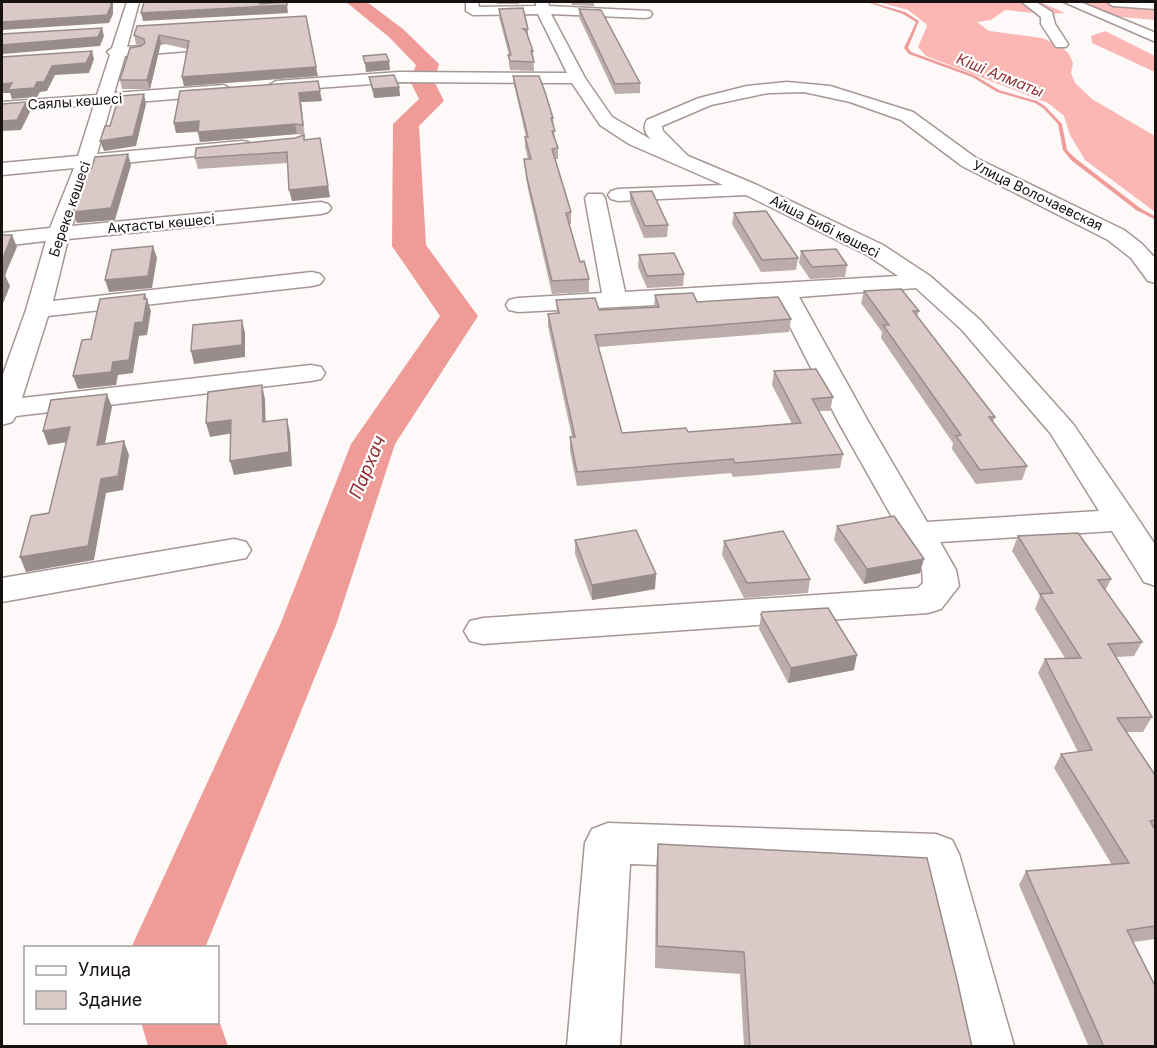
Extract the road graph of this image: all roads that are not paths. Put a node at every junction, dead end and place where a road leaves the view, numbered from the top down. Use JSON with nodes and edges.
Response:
{"nodes":[{"id":1,"x":133,"y":2,"type":"edge"},
{"id":2,"x":1028,"y":2,"type":"edge"},
{"id":3,"x":1070,"y":2,"type":"edge"},
{"id":4,"x":1113,"y":2,"type":"edge"},
{"id":5,"x":1155,"y":5,"type":"edge"},
{"id":6,"x":472,"y":6,"type":"edge"},
{"id":7,"x":542,"y":6,"type":"edge"},
{"id":8,"x":645,"y":14,"type":"dead end"},
{"id":9,"x":1155,"y":38,"type":"edge"},
{"id":10,"x":240,"y":43,"type":"edge"},
{"id":11,"x":1061,"y":44,"type":"dead end"},
{"id":12,"x":119,"y":52,"type":"junction"},
{"id":13,"x":96,"y":53,"type":"dead end"},
{"id":14,"x":577,"y":78,"type":"junction"},
{"id":15,"x":104,"y":99,"type":"junction"},
{"id":16,"x":2,"y":107,"type":"edge"},
{"id":17,"x":262,"y":145,"type":"edge"},
{"id":18,"x":86,"y":161,"type":"junction"},
{"id":19,"x":684,"y":162,"type":"junction"},
{"id":20,"x":2,"y":169,"type":"edge"},
{"id":21,"x":750,"y":189,"type":"junction"},
{"id":22,"x":618,"y":195,"type":"dead end"},
{"id":23,"x":596,"y":198,"type":"dead end"},
{"id":24,"x":321,"y":208,"type":"dead end"},
{"id":25,"x":59,"y":232,"type":"junction"},
{"id":26,"x":2,"y":238,"type":"edge"},
{"id":27,"x":1155,"y":276,"type":"edge"},
{"id":28,"x":312,"y":279,"type":"dead end"},
{"id":29,"x":922,"y":281,"type":"junction"},
{"id":30,"x":784,"y":291,"type":"junction"},
{"id":31,"x":615,"y":300,"type":"junction"},
{"id":32,"x":518,"y":305,"type":"dead end"},
{"id":33,"x":38,"y":310,"type":"junction"},
{"id":34,"x":311,"y":373,"type":"dead end"},
{"id":35,"x":3,"y":412,"type":"edge"},
{"id":36,"x":1122,"y":520,"type":"junction"},
{"id":37,"x":918,"y":533,"type":"junction"},
{"id":38,"x":234,"y":549,"type":"dead end"},
{"id":39,"x":1155,"y":574,"type":"edge"},
{"id":40,"x":2,"y":590,"type":"edge"},
{"id":41,"x":483,"y":631,"type":"dead end"},
{"id":42,"x":593,"y":1047,"type":"edge"},
{"id":43,"x":988,"y":1047,"type":"edge"}],
"edges":[{"from":1,"to":12,"type":"street","name":"Береке көшесі"},
{"from":2,"to":11,"type":"street"},
{"from":3,"to":9,"type":"street"},
{"from":4,"to":5,"type":"street"},
{"from":6,"to":7,"type":"street"},
{"from":7,"to":8,"type":"street"},
{"from":7,"to":14,"type":"street","name":"Айша Бибі көшесі"},
{"from":10,"to":12,"type":"street"},
{"from":12,"to":13,"type":"street"},
{"from":12,"to":15,"type":"street","name":"Береке көшесі"},
{"from":14,"to":15,"type":"street","name":"Саялы көшесі"},
{"from":14,"to":19,"type":"street","name":"Айша Бибі көшесі"},
{"from":15,"to":16,"type":"street","name":"Саялы көшесі"},
{"from":15,"to":18,"type":"street","name":"Береке көшесі"},
{"from":17,"to":18,"type":"street"},
{"from":18,"to":20,"type":"street"},
{"from":18,"to":25,"type":"street","name":"Береке көшесі"},
{"from":19,"to":21,"type":"street","name":"Айша Бибі көшесі"},
{"from":19,"to":27,"type":"street","name":"Улица Волочаевская"},
{"from":21,"to":22,"type":"street"},
{"from":21,"to":29,"type":"street","name":"Айша Бибі көшесі"},
{"from":23,"to":31,"type":"street"},
{"from":24,"to":25,"type":"street","name":"Ақтасты көшесі"},
{"from":25,"to":26,"type":"street","name":"Ақтасты көшесі"},
{"from":25,"to":33,"type":"street","name":"Береке көшесі"},
{"from":28,"to":33,"type":"street"},
{"from":29,"to":30,"type":"street"},
{"from":29,"to":36,"type":"street","name":"Айша Бибі көшесі"},
{"from":30,"to":31,"type":"street"},
{"from":30,"to":37,"type":"street"},
{"from":31,"to":32,"type":"street"},
{"from":33,"to":35,"type":"street","name":"Береке көшесі"},
{"from":34,"to":35,"type":"street"},
{"from":36,"to":37,"type":"street"},
{"from":36,"to":39,"type":"street","name":"Айша Бибі көшесі"},
{"from":37,"to":41,"type":"street"},
{"from":38,"to":40,"type":"street"},
{"from":42,"to":43,"type":"street"}]}
